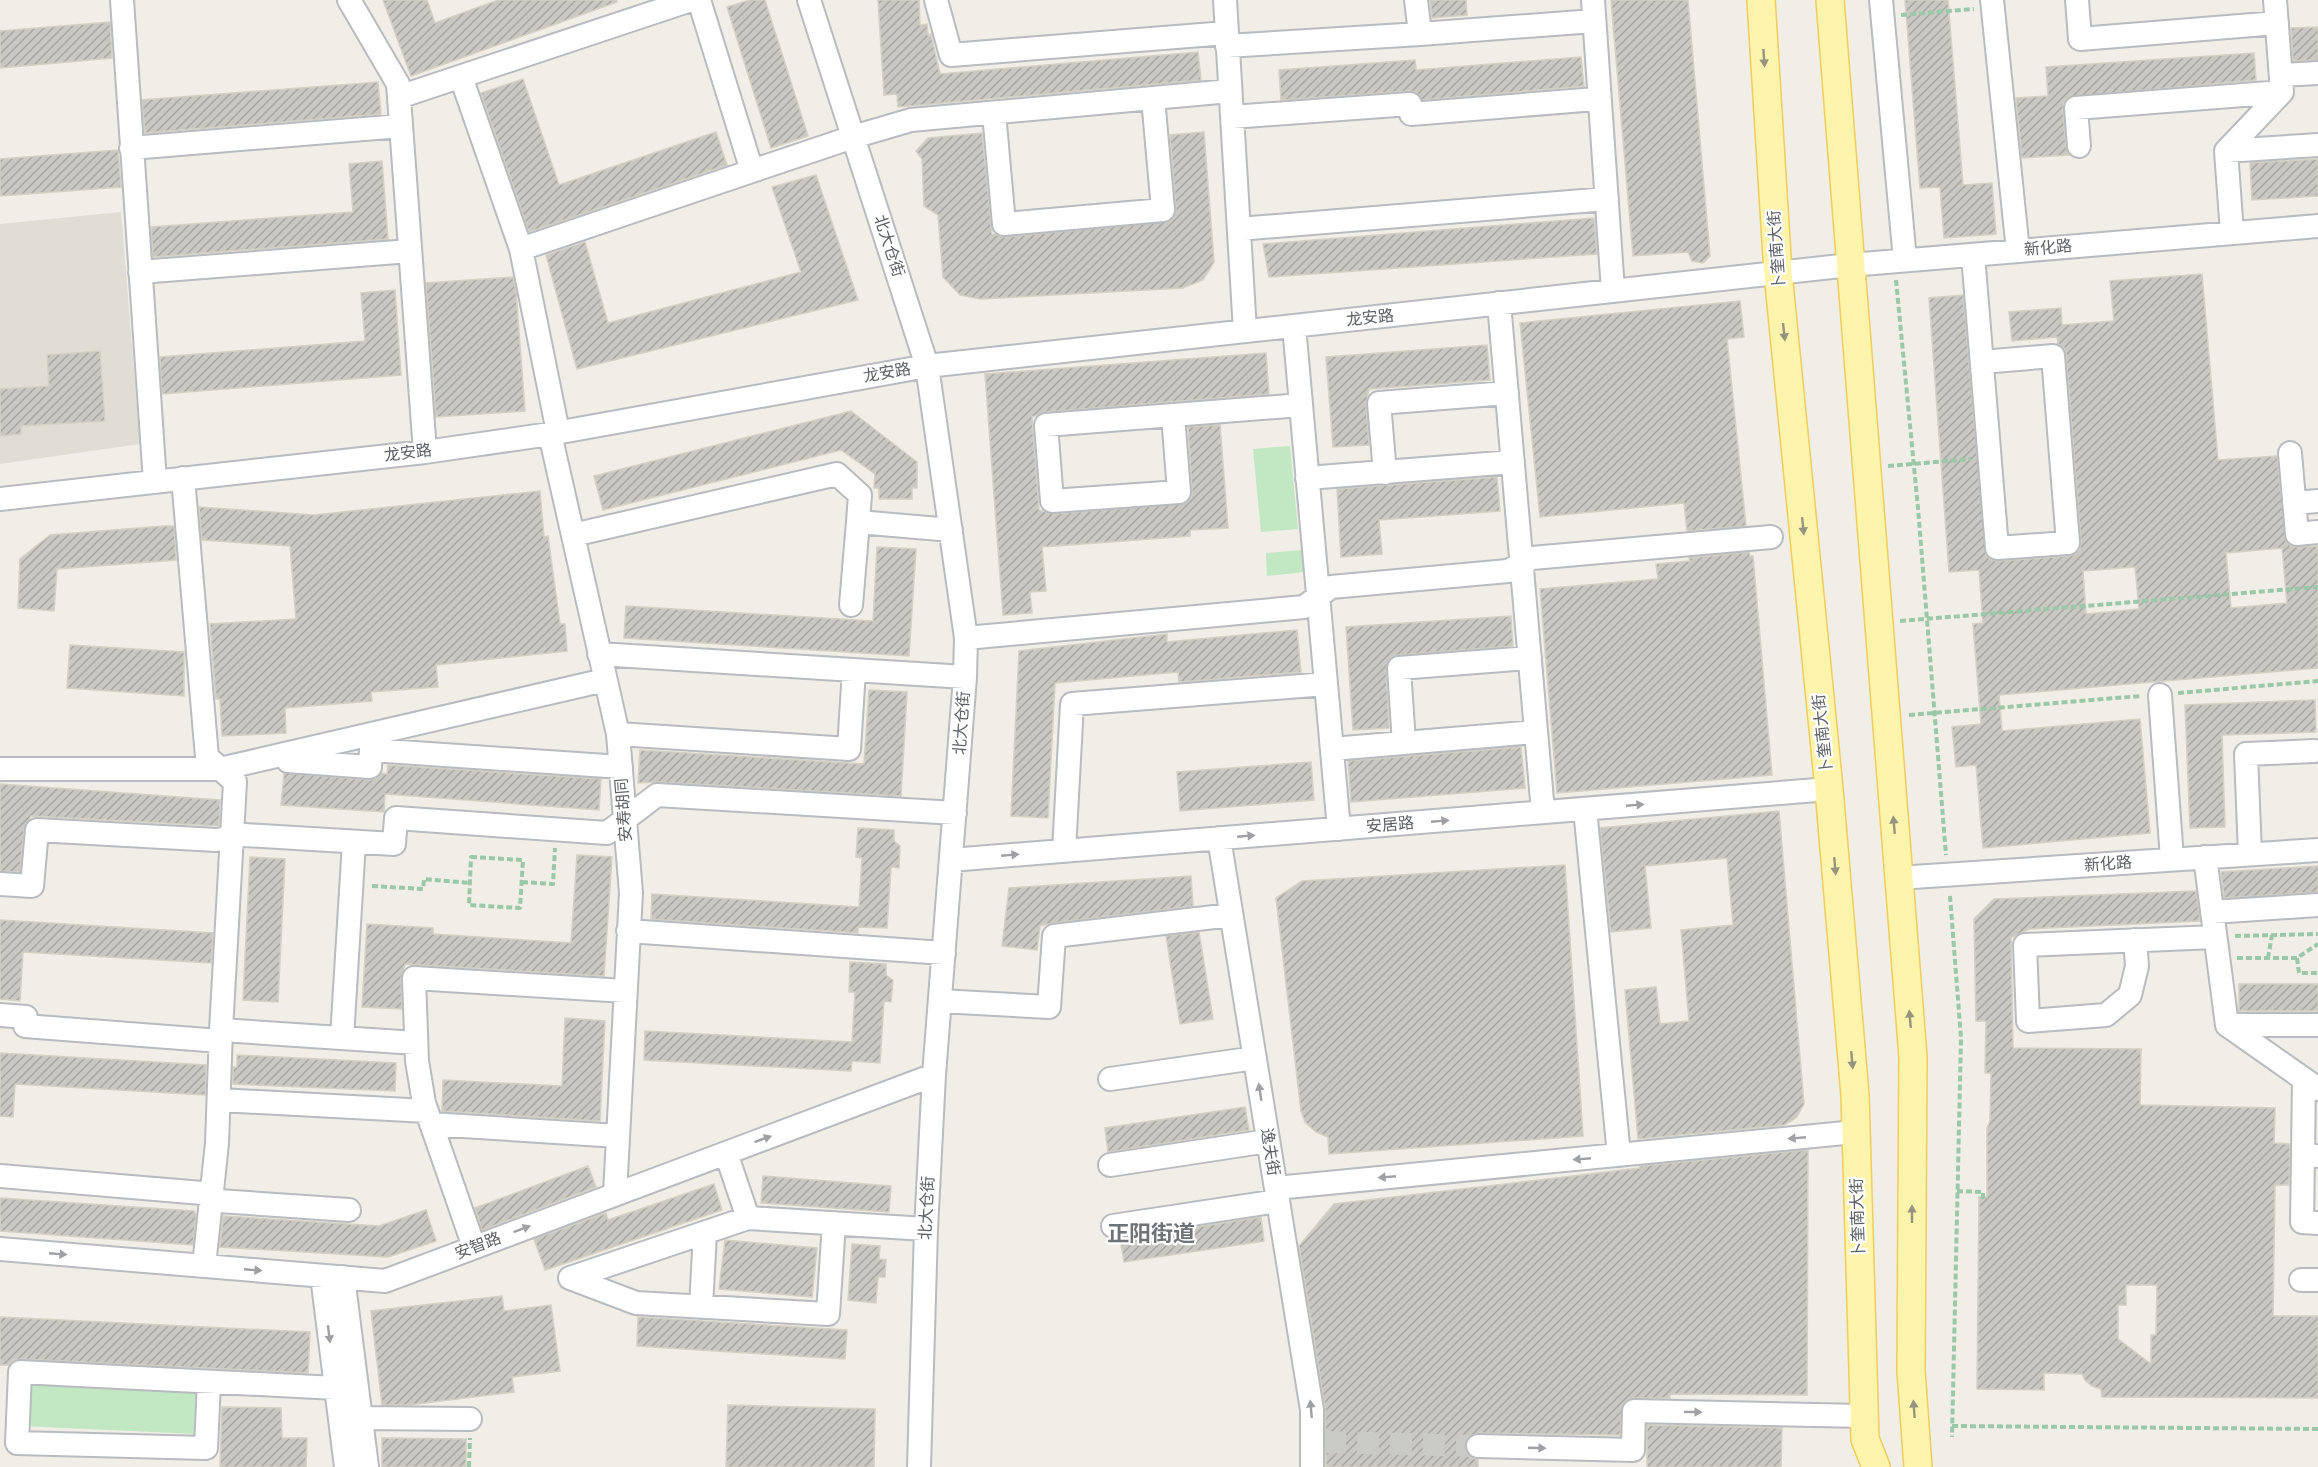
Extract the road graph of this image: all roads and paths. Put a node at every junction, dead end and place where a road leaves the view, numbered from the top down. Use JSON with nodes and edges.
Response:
{"nodes":[{"id":1,"x":123,"y":0,"type":"edge"},
{"id":2,"x":349,"y":0,"type":"edge"},
{"id":3,"x":691,"y":0,"type":"edge"},
{"id":4,"x":699,"y":0,"type":"edge"},
{"id":5,"x":809,"y":0,"type":"edge"},
{"id":6,"x":936,"y":0,"type":"edge"},
{"id":7,"x":1225,"y":0,"type":"edge"},
{"id":8,"x":1416,"y":0,"type":"edge"},
{"id":9,"x":1761,"y":0,"type":"edge"},
{"id":10,"x":1830,"y":0,"type":"edge"},
{"id":11,"x":1881,"y":0,"type":"edge"},
{"id":12,"x":2076,"y":0,"type":"edge"},
{"id":13,"x":2275,"y":0,"type":"edge"},
{"id":14,"x":1993,"y":4,"type":"edge"},
{"id":15,"x":1593,"y":10,"type":"edge"},
{"id":16,"x":1915,"y":15,"type":"dead end"},
{"id":17,"x":2277,"y":22,"type":"junction"},
{"id":18,"x":1419,"y":34,"type":"junction"},
{"id":19,"x":1227,"y":40,"type":"junction"},
{"id":20,"x":2318,"y":73,"type":"edge"},
{"id":21,"x":460,"y":76,"type":"junction"},
{"id":22,"x":2282,"y":83,"type":"junction"},
{"id":23,"x":1230,"y":91,"type":"junction"},
{"id":24,"x":399,"y":97,"type":"junction"},
{"id":25,"x":1153,"y":98,"type":"junction"},
{"id":26,"x":1596,"y":99,"type":"dead end"},
{"id":27,"x":994,"y":113,"type":"junction"},
{"id":28,"x":1232,"y":117,"type":"junction"},
{"id":29,"x":401,"y":126,"type":"junction"},
{"id":30,"x":853,"y":137,"type":"junction"},
{"id":31,"x":2318,"y":145,"type":"edge"},
{"id":32,"x":2079,"y":146,"type":"dead end"},
{"id":33,"x":131,"y":148,"type":"junction"},
{"id":34,"x":2226,"y":151,"type":"junction"},
{"id":35,"x":752,"y":171,"type":"junction"},
{"id":36,"x":1607,"y":199,"type":"junction"},
{"id":37,"x":2318,"y":226,"type":"edge"},
{"id":38,"x":1239,"y":228,"type":"junction"},
{"id":39,"x":2232,"y":233,"type":"junction"},
{"id":40,"x":521,"y":249,"type":"junction"},
{"id":41,"x":410,"y":251,"type":"junction"},
{"id":42,"x":2018,"y":251,"type":"junction"},
{"id":43,"x":1973,"y":255,"type":"junction"},
{"id":44,"x":1900,"y":261,"type":"junction"},
{"id":45,"x":1850,"y":265,"type":"junction"},
{"id":46,"x":140,"y":272,"type":"junction"},
{"id":47,"x":1778,"y":273,"type":"junction"},
{"id":48,"x":1613,"y":291,"type":"junction"},
{"id":49,"x":1499,"y":303,"type":"junction"},
{"id":50,"x":1294,"y":326,"type":"junction"},
{"id":51,"x":1245,"y":331,"type":"junction"},
{"id":52,"x":1982,"y":362,"type":"junction"},
{"id":53,"x":927,"y":366,"type":"junction"},
{"id":54,"x":1507,"y":393,"type":"junction"},
{"id":55,"x":1301,"y":405,"type":"junction"},
{"id":56,"x":1173,"y":416,"type":"junction"},
{"id":57,"x":554,"y":433,"type":"junction"},
{"id":58,"x":425,"y":452,"type":"junction"},
{"id":59,"x":2289,"y":453,"type":"dead end"},
{"id":60,"x":1989,"y":457,"type":"junction"},
{"id":61,"x":1513,"y":462,"type":"junction"},
{"id":62,"x":1914,"y":463,"type":"junction"},
{"id":63,"x":1866,"y":468,"type":"junction"},
{"id":64,"x":1385,"y":472,"type":"junction"},
{"id":65,"x":183,"y":478,"type":"junction"},
{"id":66,"x":1308,"y":478,"type":"junction"},
{"id":67,"x":155,"y":482,"type":"junction"},
{"id":68,"x":0,"y":499,"type":"edge"},
{"id":69,"x":2318,"y":501,"type":"edge"},
{"id":70,"x":2294,"y":503,"type":"junction"},
{"id":71,"x":858,"y":522,"type":"junction"},
{"id":72,"x":951,"y":530,"type":"junction"},
{"id":73,"x":2318,"y":532,"type":"edge"},
{"id":74,"x":573,"y":535,"type":"junction"},
{"id":75,"x":1771,"y":537,"type":"dead end"},
{"id":76,"x":1521,"y":563,"type":"junction"},
{"id":77,"x":2318,"y":587,"type":"edge"},
{"id":78,"x":1318,"y":596,"type":"junction"},
{"id":79,"x":852,"y":605,"type":"dead end"},
{"id":80,"x":1927,"y":619,"type":"junction"},
{"id":81,"x":1878,"y":623,"type":"junction"},
{"id":82,"x":966,"y":638,"type":"junction"},
{"id":83,"x":599,"y":654,"type":"junction"},
{"id":84,"x":1530,"y":658,"type":"junction"},
{"id":85,"x":854,"y":670,"type":"junction"},
{"id":86,"x":965,"y":677,"type":"junction"},
{"id":87,"x":605,"y":680,"type":"junction"},
{"id":88,"x":2318,"y":681,"type":"edge"},
{"id":89,"x":1326,"y":684,"type":"junction"},
{"id":90,"x":2160,"y":694,"type":"junction"},
{"id":91,"x":1935,"y":713,"type":"junction"},
{"id":92,"x":1886,"y":717,"type":"junction"},
{"id":93,"x":1536,"y":732,"type":"junction"},
{"id":94,"x":618,"y":734,"type":"junction"},
{"id":95,"x":1404,"y":743,"type":"junction"},
{"id":96,"x":1332,"y":749,"type":"junction"},
{"id":97,"x":2314,"y":751,"type":"dead end"},
{"id":98,"x":263,"y":759,"type":"junction"},
{"id":99,"x":621,"y":767,"type":"junction"},
{"id":100,"x":0,"y":769,"type":"edge"},
{"id":101,"x":220,"y":769,"type":"junction"},
{"id":102,"x":1829,"y":789,"type":"junction"},
{"id":103,"x":1585,"y":809,"type":"junction"},
{"id":104,"x":1543,"y":812,"type":"junction"},
{"id":105,"x":955,"y":813,"type":"junction"},
{"id":106,"x":625,"y":820,"type":"junction"},
{"id":107,"x":557,"y":829,"type":"junction"},
{"id":108,"x":1339,"y":829,"type":"junction"},
{"id":109,"x":232,"y":837,"type":"junction"},
{"id":110,"x":1219,"y":838,"type":"junction"},
{"id":111,"x":354,"y":842,"type":"junction"},
{"id":112,"x":2318,"y":850,"type":"edge"},
{"id":113,"x":1064,"y":851,"type":"junction"},
{"id":114,"x":2250,"y":854,"type":"junction"},
{"id":115,"x":2205,"y":857,"type":"junction"},
{"id":116,"x":2172,"y":859,"type":"junction"},
{"id":117,"x":951,"y":860,"type":"junction"},
{"id":118,"x":1948,"y":874,"type":"junction"},
{"id":119,"x":1898,"y":878,"type":"junction"},
{"id":120,"x":522,"y":882,"type":"junction"},
{"id":121,"x":470,"y":883,"type":"junction"},
{"id":122,"x":0,"y":884,"type":"edge"},
{"id":123,"x":351,"y":884,"type":"junction"},
{"id":124,"x":2318,"y":904,"type":"edge"},
{"id":125,"x":2212,"y":912,"type":"junction"},
{"id":126,"x":1232,"y":915,"type":"junction"},
{"id":127,"x":628,"y":931,"type":"junction"},
{"id":128,"x":2318,"y":934,"type":"edge"},
{"id":129,"x":2272,"y":935,"type":"junction"},
{"id":130,"x":2135,"y":940,"type":"junction"},
{"id":131,"x":2318,"y":944,"type":"edge"},
{"id":132,"x":2217,"y":947,"type":"junction"},
{"id":133,"x":944,"y":953,"type":"junction"},
{"id":134,"x":2268,"y":958,"type":"junction"},
{"id":135,"x":2297,"y":958,"type":"junction"},
{"id":136,"x":2318,"y":973,"type":"edge"},
{"id":137,"x":625,"y":991,"type":"junction"},
{"id":138,"x":940,"y":1001,"type":"junction"},
{"id":139,"x":0,"y":1015,"type":"edge"},
{"id":140,"x":2227,"y":1024,"type":"junction"},
{"id":141,"x":2318,"y":1025,"type":"edge"},
{"id":142,"x":220,"y":1036,"type":"junction"},
{"id":143,"x":342,"y":1038,"type":"junction"},
{"id":144,"x":416,"y":1042,"type":"junction"},
{"id":145,"x":1255,"y":1058,"type":"junction"},
{"id":146,"x":934,"y":1075,"type":"junction"},
{"id":147,"x":1110,"y":1080,"type":"dead end"},
{"id":148,"x":2311,"y":1084,"type":"edge"},
{"id":149,"x":219,"y":1100,"type":"junction"},
{"id":150,"x":429,"y":1117,"type":"junction"},
{"id":151,"x":1855,"y":1132,"type":"junction"},
{"id":152,"x":618,"y":1136,"type":"junction"},
{"id":153,"x":1268,"y":1141,"type":"junction"},
{"id":154,"x":726,"y":1153,"type":"junction"},
{"id":155,"x":1619,"y":1155,"type":"junction"},
{"id":156,"x":2311,"y":1155,"type":"edge"},
{"id":157,"x":1110,"y":1165,"type":"dead end"},
{"id":158,"x":0,"y":1176,"type":"edge"},
{"id":159,"x":1957,"y":1191,"type":"junction"},
{"id":160,"x":615,"y":1194,"type":"junction"},
{"id":161,"x":1277,"y":1195,"type":"junction"},
{"id":162,"x":212,"y":1197,"type":"junction"},
{"id":163,"x":1983,"y":1201,"type":"dead end"},
{"id":164,"x":349,"y":1210,"type":"dead end"},
{"id":165,"x":748,"y":1218,"type":"junction"},
{"id":166,"x":834,"y":1223,"type":"junction"},
{"id":167,"x":2318,"y":1223,"type":"edge"},
{"id":168,"x":1113,"y":1226,"type":"dead end"},
{"id":169,"x":926,"y":1229,"type":"junction"},
{"id":170,"x":705,"y":1233,"type":"junction"},
{"id":171,"x":474,"y":1247,"type":"junction"},
{"id":172,"x":0,"y":1249,"type":"edge"},
{"id":173,"x":204,"y":1266,"type":"junction"},
{"id":174,"x":332,"y":1276,"type":"junction"},
{"id":175,"x":701,"y":1307,"type":"junction"},
{"id":176,"x":209,"y":1382,"type":"junction"},
{"id":177,"x":336,"y":1388,"type":"junction"},
{"id":178,"x":1864,"y":1416,"type":"junction"},
{"id":179,"x":350,"y":1419,"type":"junction"},
{"id":180,"x":470,"y":1419,"type":"joint"},
{"id":181,"x":1952,"y":1426,"type":"junction"},
{"id":182,"x":2318,"y":1430,"type":"edge"},
{"id":183,"x":1952,"y":1437,"type":"dead end"},
{"id":184,"x":1478,"y":1446,"type":"tunnel mouth"},
{"id":185,"x":346,"y":1467,"type":"edge"},
{"id":186,"x":367,"y":1467,"type":"edge"},
{"id":187,"x":469,"y":1467,"type":"edge"},
{"id":188,"x":919,"y":1467,"type":"edge"},
{"id":189,"x":1312,"y":1467,"type":"edge"},
{"id":190,"x":1876,"y":1467,"type":"edge"},
{"id":191,"x":1918,"y":1467,"type":"edge"}],
"edges":[{"from":1,"to":33,"type":"street"},
{"from":2,"to":24,"type":"street"},
{"from":3,"to":21,"type":"street"},
{"from":4,"to":35,"type":"street"},
{"from":5,"to":30,"type":"street","name":"北大仓街"},
{"from":6,"to":19,"type":"street"},
{"from":7,"to":19,"type":"street"},
{"from":8,"to":18,"type":"street"},
{"from":9,"to":47,"type":"main road","name":"卜奎南大街","one_way":true},
{"from":10,"to":45,"type":"main road"},
{"from":11,"to":44,"type":"street"},
{"from":12,"to":17,"type":"street"},
{"from":13,"to":17,"type":"street"},
{"from":14,"to":16,"type":"path"},
{"from":14,"to":42,"type":"street"},
{"from":15,"to":18,"type":"street"},
{"from":15,"to":36,"type":"street"},
{"from":17,"to":22,"type":"street"},
{"from":18,"to":19,"type":"street"},
{"from":19,"to":23,"type":"street"},
{"from":20,"to":22,"type":"street"},
{"from":21,"to":24,"type":"street"},
{"from":21,"to":40,"type":"street","name":"安寿胡同"},
{"from":22,"to":32,"type":"street"},
{"from":22,"to":34,"type":"street"},
{"from":23,"to":25,"type":"street"},
{"from":23,"to":28,"type":"street"},
{"from":24,"to":29,"type":"street"},
{"from":25,"to":27,"type":"street"},
{"from":25,"to":27,"type":"street"},
{"from":26,"to":28,"type":"street"},
{"from":27,"to":30,"type":"street"},
{"from":28,"to":38,"type":"street"},
{"from":29,"to":33,"type":"street"},
{"from":29,"to":41,"type":"street"},
{"from":30,"to":35,"type":"street"},
{"from":30,"to":53,"type":"street","name":"北大仓街"},
{"from":31,"to":34,"type":"street"},
{"from":33,"to":46,"type":"street"},
{"from":34,"to":39,"type":"street"},
{"from":35,"to":40,"type":"street"},
{"from":36,"to":38,"type":"street"},
{"from":36,"to":48,"type":"street"},
{"from":37,"to":39,"type":"street","name":"新化路"},
{"from":38,"to":51,"type":"street"},
{"from":39,"to":42,"type":"street","name":"新化路"},
{"from":40,"to":57,"type":"street","name":"安寿胡同"},
{"from":41,"to":46,"type":"street"},
{"from":41,"to":58,"type":"street"},
{"from":42,"to":43,"type":"street","name":"新化路"},
{"from":43,"to":44,"type":"street","name":"新化路"},
{"from":43,"to":52,"type":"street"},
{"from":44,"to":45,"type":"street","name":"新化路"},
{"from":44,"to":62,"type":"path"},
{"from":45,"to":47,"type":"street","name":"新化路"},
{"from":45,"to":63,"type":"main road"},
{"from":46,"to":67,"type":"street"},
{"from":47,"to":48,"type":"street","name":"龙安路"},
{"from":47,"to":102,"type":"main road","name":"卜奎南大街","one_way":true},
{"from":48,"to":49,"type":"street","name":"龙安路"},
{"from":49,"to":50,"type":"street","name":"龙安路"},
{"from":49,"to":54,"type":"street"},
{"from":50,"to":51,"type":"street","name":"龙安路"},
{"from":50,"to":55,"type":"street"},
{"from":51,"to":53,"type":"street","name":"龙安路"},
{"from":52,"to":60,"type":"street"},
{"from":52,"to":60,"type":"street"},
{"from":53,"to":57,"type":"street","name":"龙安路"},
{"from":53,"to":72,"type":"street","name":"北大仓街"},
{"from":54,"to":61,"type":"street"},
{"from":54,"to":64,"type":"street"},
{"from":55,"to":56,"type":"street"},
{"from":55,"to":66,"type":"street"},
{"from":56,"to":56,"type":"street"},
{"from":57,"to":58,"type":"street","name":"龙安路"},
{"from":57,"to":74,"type":"street","name":"安寿胡同"},
{"from":58,"to":65,"type":"street","name":"龙安路"},
{"from":59,"to":70,"type":"street"},
{"from":60,"to":62,"type":"path"},
{"from":61,"to":64,"type":"street"},
{"from":61,"to":76,"type":"street"},
{"from":62,"to":63,"type":"path"},
{"from":62,"to":80,"type":"path"},
{"from":63,"to":81,"type":"main road"},
{"from":64,"to":66,"type":"street"},
{"from":65,"to":67,"type":"street","name":"龙安路"},
{"from":65,"to":101,"type":"street"},
{"from":66,"to":78,"type":"street"},
{"from":67,"to":68,"type":"street","name":"龙安路"},
{"from":69,"to":70,"type":"street"},
{"from":70,"to":73,"type":"street"},
{"from":71,"to":72,"type":"street"},
{"from":71,"to":74,"type":"street"},
{"from":71,"to":79,"type":"street"},
{"from":72,"to":82,"type":"street","name":"北大仓街"},
{"from":74,"to":83,"type":"street","name":"安寿胡同"},
{"from":75,"to":76,"type":"street"},
{"from":76,"to":78,"type":"street"},
{"from":76,"to":84,"type":"street"},
{"from":77,"to":80,"type":"path"},
{"from":78,"to":82,"type":"street"},
{"from":78,"to":89,"type":"street"},
{"from":80,"to":81,"type":"path"},
{"from":80,"to":91,"type":"path"},
{"from":81,"to":92,"type":"main road"},
{"from":82,"to":86,"type":"street","name":"北大仓街"},
{"from":83,"to":85,"type":"street"},
{"from":83,"to":87,"type":"street","name":"安寿胡同"},
{"from":84,"to":93,"type":"street"},
{"from":84,"to":95,"type":"street"},
{"from":85,"to":86,"type":"street"},
{"from":85,"to":94,"type":"street"},
{"from":86,"to":105,"type":"street","name":"北大仓街"},
{"from":87,"to":94,"type":"street","name":"安寿胡同"},
{"from":87,"to":98,"type":"street"},
{"from":88,"to":90,"type":"path"},
{"from":89,"to":96,"type":"street"},
{"from":89,"to":113,"type":"street"},
{"from":90,"to":91,"type":"path"},
{"from":90,"to":116,"type":"street"},
{"from":91,"to":92,"type":"path"},
{"from":91,"to":118,"type":"path"},
{"from":119,"to":92,"type":"main road","one_way":true},
{"from":93,"to":95,"type":"street"},
{"from":93,"to":104,"type":"street"},
{"from":94,"to":99,"type":"street","name":"安寿胡同"},
{"from":95,"to":96,"type":"street"},
{"from":96,"to":108,"type":"street"},
{"from":97,"to":114,"type":"street"},
{"from":98,"to":99,"type":"street"},
{"from":98,"to":101,"type":"street"},
{"from":99,"to":106,"type":"street","name":"安寿胡同"},
{"from":100,"to":101,"type":"street"},
{"from":101,"to":109,"type":"street"},
{"from":103,"to":102,"type":"street","name":"安居路","one_way":true},
{"from":102,"to":151,"type":"main road","name":"卜奎南大街","one_way":true},
{"from":103,"to":104,"type":"street","name":"安居路"},
{"from":103,"to":155,"type":"street"},
{"from":108,"to":104,"type":"street","name":"安居路","one_way":true},
{"from":105,"to":106,"type":"street"},
{"from":105,"to":117,"type":"street","name":"北大仓街"},
{"from":106,"to":107,"type":"street"},
{"from":106,"to":127,"type":"street","name":"安寿胡同"},
{"from":107,"to":111,"type":"street"},
{"from":107,"to":120,"type":"path"},
{"from":110,"to":108,"type":"street","name":"安居路","one_way":true},
{"from":109,"to":111,"type":"street"},
{"from":109,"to":122,"type":"street"},
{"from":109,"to":142,"type":"street"},
{"from":110,"to":113,"type":"street","name":"安居路"},
{"from":110,"to":126,"type":"street","name":"逸夫街"},
{"from":111,"to":123,"type":"street"},
{"from":112,"to":114,"type":"street","name":"新化路"},
{"from":117,"to":113,"type":"street","name":"安居路","one_way":true},
{"from":114,"to":115,"type":"street","name":"新化路"},
{"from":115,"to":116,"type":"street","name":"新化路"},
{"from":115,"to":125,"type":"street"},
{"from":116,"to":118,"type":"street","name":"新化路"},
{"from":117,"to":133,"type":"street","name":"北大仓街"},
{"from":118,"to":119,"type":"street","name":"新化路"},
{"from":118,"to":159,"type":"path"},
{"from":191,"to":119,"type":"main road","one_way":true},
{"from":120,"to":121,"type":"path"},
{"from":120,"to":121,"type":"path"},
{"from":121,"to":123,"type":"path"},
{"from":123,"to":143,"type":"street"},
{"from":124,"to":125,"type":"street"},
{"from":125,"to":132,"type":"street"},
{"from":126,"to":138,"type":"street"},
{"from":126,"to":145,"type":"street","name":"逸夫街"},
{"from":127,"to":133,"type":"street"},
{"from":127,"to":137,"type":"street","name":"安寿胡同"},
{"from":128,"to":129,"type":"path"},
{"from":129,"to":132,"type":"path"},
{"from":129,"to":134,"type":"path"},
{"from":130,"to":130,"type":"street"},
{"from":130,"to":132,"type":"street"},
{"from":131,"to":135,"type":"path"},
{"from":132,"to":134,"type":"path"},
{"from":132,"to":140,"type":"street"},
{"from":133,"to":138,"type":"street","name":"北大仓街"},
{"from":134,"to":135,"type":"path"},
{"from":135,"to":136,"type":"path"},
{"from":137,"to":144,"type":"street"},
{"from":137,"to":152,"type":"street","name":"安寿胡同"},
{"from":138,"to":146,"type":"street","name":"北大仓街"},
{"from":139,"to":142,"type":"street"},
{"from":140,"to":141,"type":"street"},
{"from":140,"to":148,"type":"street"},
{"from":142,"to":143,"type":"street"},
{"from":142,"to":149,"type":"street"},
{"from":143,"to":144,"type":"street"},
{"from":144,"to":150,"type":"street"},
{"from":145,"to":147,"type":"street"},
{"from":153,"to":145,"type":"street","name":"逸夫街","one_way":true},
{"from":154,"to":146,"type":"street","name":"安智路","one_way":true},
{"from":146,"to":169,"type":"street","name":"北大仓街"},
{"from":148,"to":156,"type":"street"},
{"from":149,"to":150,"type":"street"},
{"from":149,"to":162,"type":"street"},
{"from":150,"to":152,"type":"street"},
{"from":150,"to":171,"type":"street"},
{"from":151,"to":155,"type":"street","one_way":true},
{"from":151,"to":178,"type":"main road","name":"卜奎南大街"},
{"from":152,"to":160,"type":"street","name":"安寿胡同"},
{"from":153,"to":157,"type":"street"},
{"from":153,"to":161,"type":"street","name":"逸夫街"},
{"from":154,"to":160,"type":"street","name":"安智路"},
{"from":154,"to":165,"type":"street"},
{"from":155,"to":161,"type":"street","one_way":true},
{"from":156,"to":167,"type":"street"},
{"from":158,"to":162,"type":"street"},
{"from":159,"to":163,"type":"path"},
{"from":159,"to":181,"type":"path"},
{"from":171,"to":160,"type":"street","name":"安智路","one_way":true},
{"from":161,"to":168,"type":"street"},
{"from":189,"to":161,"type":"street","name":"逸夫街","one_way":true},
{"from":162,"to":164,"type":"street"},
{"from":162,"to":173,"type":"street"},
{"from":165,"to":166,"type":"street"},
{"from":165,"to":170,"type":"street"},
{"from":166,"to":169,"type":"street"},
{"from":166,"to":175,"type":"street"},
{"from":169,"to":188,"type":"street","name":"北大仓街"},
{"from":170,"to":175,"type":"street"},
{"from":170,"to":175,"type":"street"},
{"from":171,"to":174,"type":"street","name":"安智路"},
{"from":172,"to":173,"type":"street","name":"安智路","one_way":true},
{"from":173,"to":174,"type":"street","name":"安智路","one_way":true},
{"from":174,"to":177,"type":"street","one_way":true},
{"from":174,"to":179,"type":"street"},
{"from":176,"to":176,"type":"street"},
{"from":176,"to":177,"type":"street"},
{"from":177,"to":179,"type":"street"},
{"from":184,"to":178,"type":"street","one_way":true},
{"from":178,"to":190,"type":"main road","name":"卜奎南大街"},
{"from":179,"to":180,"type":"street"},
{"from":179,"to":185,"type":"street"},
{"from":179,"to":186,"type":"street"},
{"from":180,"to":187,"type":"path"},
{"from":181,"to":182,"type":"path"},
{"from":181,"to":183,"type":"path"}]}
